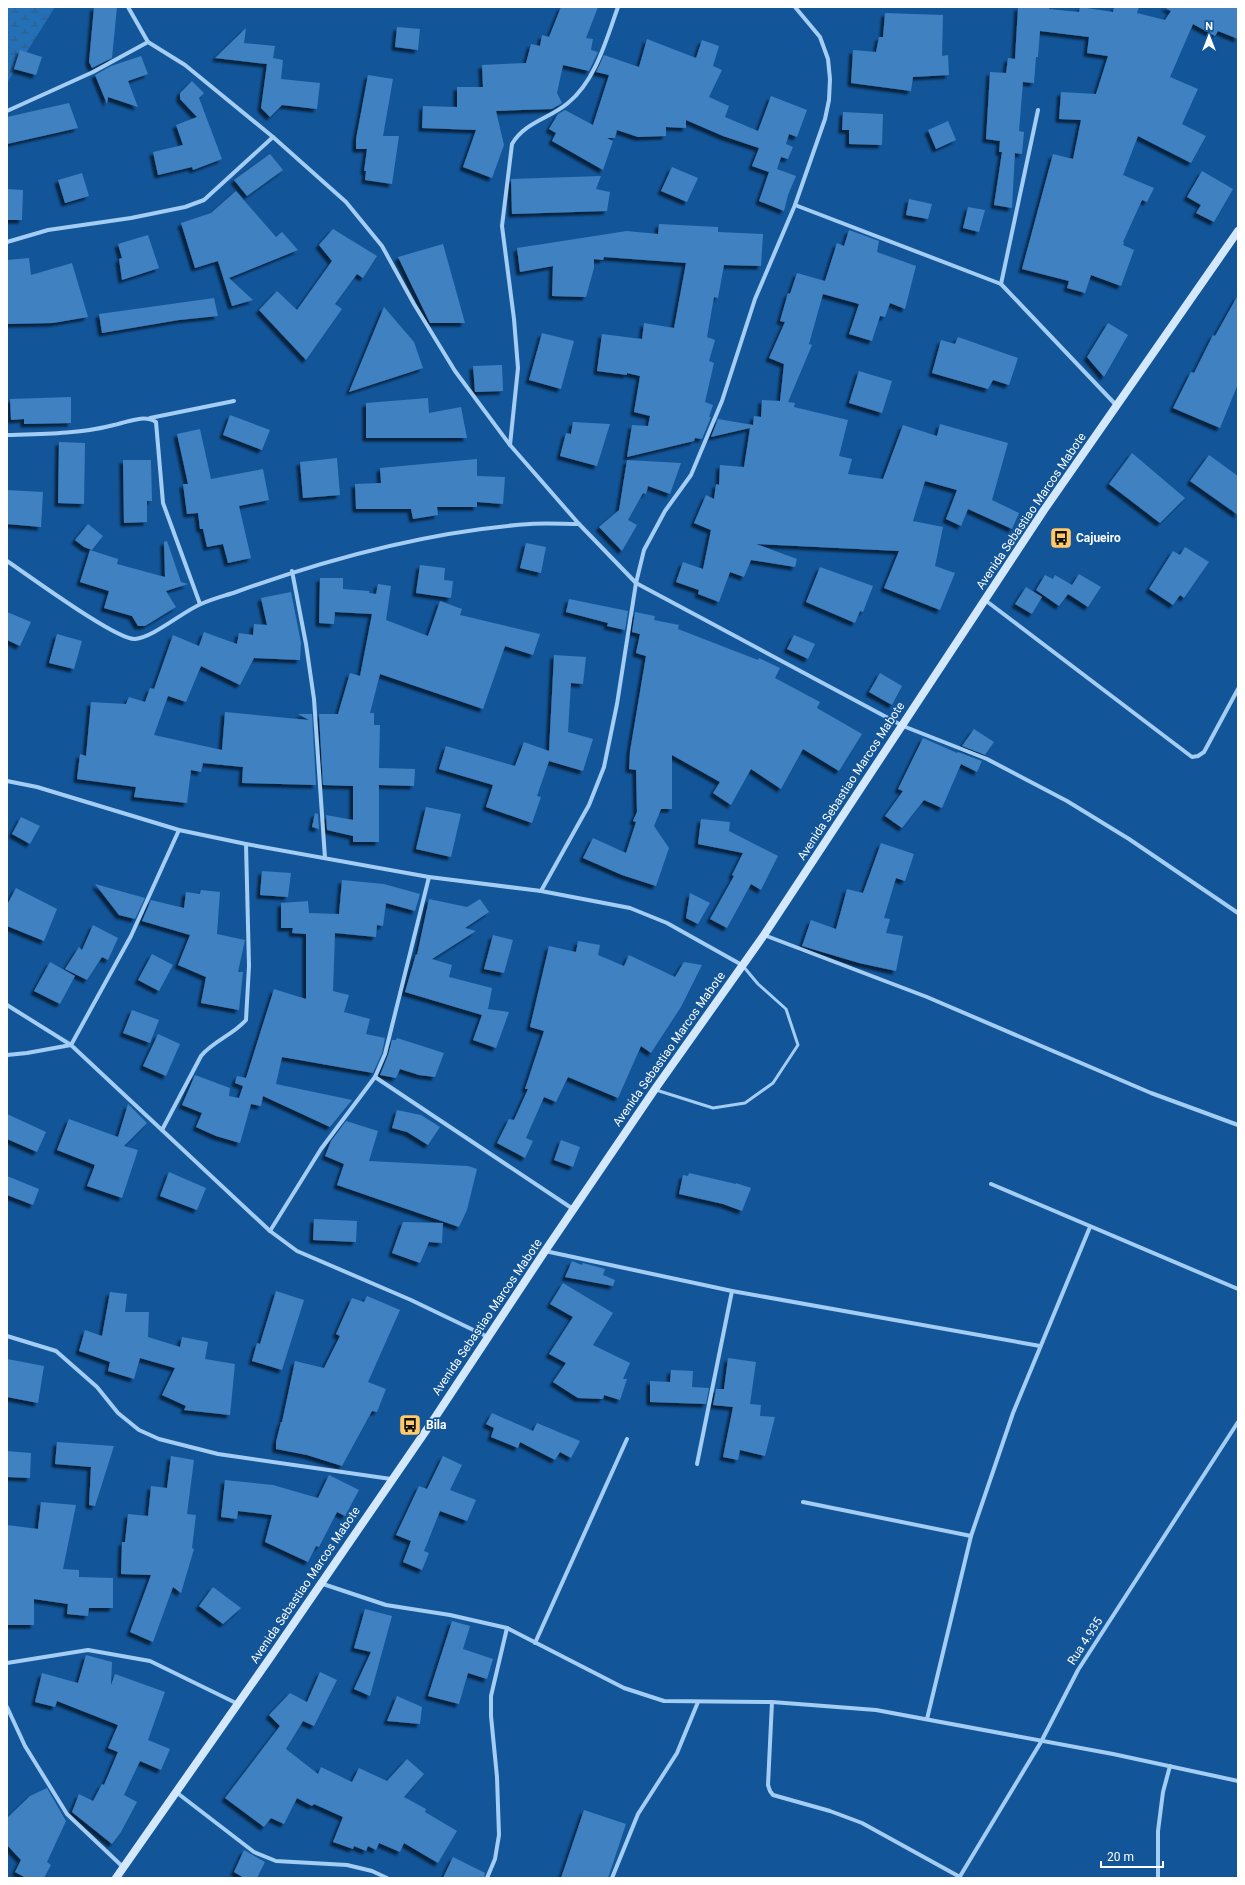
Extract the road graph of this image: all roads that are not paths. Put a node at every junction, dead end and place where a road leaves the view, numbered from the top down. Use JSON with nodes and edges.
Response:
{"nodes":[{"id":1,"x":128,"y":7,"type":"edge"},
{"id":2,"x":618,"y":7,"type":"edge"},
{"id":3,"x":795,"y":7,"type":"edge"},
{"id":4,"x":148,"y":42,"type":"junction"},
{"id":5,"x":1038,"y":110,"type":"dead end"},
{"id":6,"x":7,"y":111,"type":"edge"},
{"id":7,"x":273,"y":137,"type":"junction"},
{"id":8,"x":795,"y":205,"type":"junction"},
{"id":9,"x":1238,"y":230,"type":"edge"},
{"id":10,"x":7,"y":242,"type":"edge"},
{"id":11,"x":1001,"y":284,"type":"junction"},
{"id":12,"x":234,"y":402,"type":"dead end"},
{"id":13,"x":1117,"y":406,"type":"junction"},
{"id":14,"x":150,"y":418,"type":"junction"},
{"id":15,"x":7,"y":435,"type":"edge"},
{"id":16,"x":510,"y":445,"type":"junction"},
{"id":17,"x":579,"y":524,"type":"junction"},
{"id":18,"x":7,"y":561,"type":"edge"},
{"id":19,"x":292,"y":572,"type":"junction"},
{"id":20,"x":636,"y":583,"type":"junction"},
{"id":21,"x":986,"y":600,"type":"junction"},
{"id":22,"x":200,"y":604,"type":"junction"},
{"id":23,"x":1238,"y":689,"type":"edge"},
{"id":24,"x":903,"y":726,"type":"junction"},
{"id":25,"x":7,"y":781,"type":"edge"},
{"id":26,"x":179,"y":830,"type":"junction"},
{"id":27,"x":246,"y":844,"type":"junction"},
{"id":28,"x":325,"y":858,"type":"junction"},
{"id":29,"x":429,"y":877,"type":"junction"},
{"id":30,"x":541,"y":891,"type":"junction"},
{"id":31,"x":1238,"y":913,"type":"edge"},
{"id":32,"x":764,"y":935,"type":"junction"},
{"id":33,"x":742,"y":965,"type":"junction"},
{"id":34,"x":7,"y":1004,"type":"edge"},
{"id":35,"x":71,"y":1045,"type":"junction"},
{"id":36,"x":7,"y":1055,"type":"edge"},
{"id":37,"x":375,"y":1077,"type":"junction"},
{"id":38,"x":655,"y":1089,"type":"junction"},
{"id":39,"x":1238,"y":1126,"type":"edge"},
{"id":40,"x":162,"y":1130,"type":"junction"},
{"id":41,"x":991,"y":1184,"type":"dead end"},
{"id":42,"x":573,"y":1209,"type":"junction"},
{"id":43,"x":1090,"y":1227,"type":"junction"},
{"id":44,"x":270,"y":1231,"type":"junction"},
{"id":45,"x":545,"y":1251,"type":"junction"},
{"id":46,"x":1238,"y":1289,"type":"edge"},
{"id":47,"x":732,"y":1291,"type":"junction"},
{"id":48,"x":7,"y":1336,"type":"edge"},
{"id":49,"x":488,"y":1337,"type":"junction"},
{"id":50,"x":1040,"y":1346,"type":"junction"},
{"id":51,"x":1238,"y":1422,"type":"edge"},
{"id":52,"x":627,"y":1439,"type":"dead end"},
{"id":53,"x":697,"y":1464,"type":"dead end"},
{"id":54,"x":391,"y":1479,"type":"junction"},
{"id":55,"x":803,"y":1502,"type":"dead end"},
{"id":56,"x":971,"y":1536,"type":"junction"},
{"id":57,"x":320,"y":1583,"type":"junction"},
{"id":58,"x":507,"y":1628,"type":"junction"},
{"id":59,"x":535,"y":1643,"type":"junction"},
{"id":60,"x":7,"y":1663,"type":"edge"},
{"id":61,"x":698,"y":1702,"type":"junction"},
{"id":62,"x":772,"y":1702,"type":"junction"},
{"id":63,"x":238,"y":1704,"type":"junction"},
{"id":64,"x":7,"y":1707,"type":"edge"},
{"id":65,"x":927,"y":1719,"type":"junction"},
{"id":66,"x":1041,"y":1742,"type":"junction"},
{"id":67,"x":1170,"y":1766,"type":"junction"},
{"id":68,"x":1238,"y":1781,"type":"edge"},
{"id":69,"x":176,"y":1792,"type":"junction"},
{"id":70,"x":123,"y":1867,"type":"junction"},
{"id":71,"x":117,"y":1877,"type":"edge"},
{"id":72,"x":960,"y":1877,"type":"edge"},
{"id":73,"x":387,"y":1878,"type":"edge"},
{"id":74,"x":488,"y":1878,"type":"edge"},
{"id":75,"x":612,"y":1878,"type":"edge"},
{"id":76,"x":1158,"y":1878,"type":"edge"}],
"edges":[{"from":1,"to":4,"type":"street"},
{"from":2,"to":16,"type":"street"},
{"from":3,"to":8,"type":"street"},
{"from":4,"to":6,"type":"street"},
{"from":4,"to":7,"type":"street"},
{"from":5,"to":11,"type":"street"},
{"from":7,"to":10,"type":"street"},
{"from":7,"to":16,"type":"street"},
{"from":8,"to":11,"type":"street"},
{"from":8,"to":20,"type":"street"},
{"from":9,"to":13,"type":"main road","name":"Avenida Sebastiao Marcos Mabote"},
{"from":11,"to":13,"type":"street"},
{"from":12,"to":14,"type":"street"},
{"from":13,"to":21,"type":"main road","name":"Avenida Sebastiao Marcos Mabote"},
{"from":14,"to":15,"type":"street"},
{"from":14,"to":22,"type":"street"},
{"from":16,"to":17,"type":"street"},
{"from":17,"to":19,"type":"street"},
{"from":17,"to":20,"type":"street"},
{"from":18,"to":22,"type":"street"},
{"from":19,"to":22,"type":"street"},
{"from":19,"to":28,"type":"street"},
{"from":20,"to":24,"type":"street"},
{"from":20,"to":30,"type":"street"},
{"from":21,"to":23,"type":"street"},
{"from":21,"to":24,"type":"main road","name":"Avenida Sebastiao Marcos Mabote"},
{"from":24,"to":31,"type":"street"},
{"from":24,"to":32,"type":"main road","name":"Avenida Sebastiao Marcos Mabote"},
{"from":25,"to":26,"type":"street"},
{"from":26,"to":27,"type":"street"},
{"from":26,"to":35,"type":"street"},
{"from":27,"to":28,"type":"street"},
{"from":27,"to":40,"type":"street"},
{"from":28,"to":29,"type":"street"},
{"from":29,"to":30,"type":"street"},
{"from":29,"to":37,"type":"street"},
{"from":30,"to":33,"type":"street"},
{"from":32,"to":33,"type":"main road","name":"Avenida Sebastiao Marcos Mabote"},
{"from":32,"to":39,"type":"street"},
{"from":33,"to":38,"type":"main road","name":"Avenida Sebastiao Marcos Mabote"},
{"from":33,"to":38,"type":"lane"},
{"from":34,"to":35,"type":"street"},
{"from":35,"to":36,"type":"street"},
{"from":35,"to":40,"type":"street"},
{"from":37,"to":42,"type":"street"},
{"from":37,"to":44,"type":"street"},
{"from":38,"to":42,"type":"main road","name":"Avenida Sebastiao Marcos Mabote"},
{"from":40,"to":44,"type":"street"},
{"from":41,"to":43,"type":"street"},
{"from":42,"to":45,"type":"main road","name":"Avenida Sebastiao Marcos Mabote"},
{"from":43,"to":46,"type":"street"},
{"from":43,"to":50,"type":"street"},
{"from":44,"to":49,"type":"street"},
{"from":45,"to":47,"type":"street"},
{"from":45,"to":49,"type":"main road","name":"Avenida Sebastiao Marcos Mabote"},
{"from":47,"to":50,"type":"street"},
{"from":47,"to":53,"type":"street"},
{"from":48,"to":54,"type":"street"},
{"from":49,"to":54,"type":"main road","name":"Avenida Sebastiao Marcos Mabote"},
{"from":50,"to":56,"type":"street"},
{"from":51,"to":66,"type":"street","name":"Rua 4.935"},
{"from":52,"to":59,"type":"street"},
{"from":54,"to":57,"type":"main road","name":"Avenida Sebastiao Marcos Mabote"},
{"from":55,"to":56,"type":"street"},
{"from":56,"to":65,"type":"street"},
{"from":57,"to":58,"type":"street"},
{"from":57,"to":63,"type":"main road","name":"Avenida Sebastiao Marcos Mabote"},
{"from":58,"to":59,"type":"street"},
{"from":58,"to":74,"type":"street"},
{"from":59,"to":61,"type":"street"},
{"from":60,"to":63,"type":"street"},
{"from":61,"to":62,"type":"street"},
{"from":61,"to":75,"type":"street"},
{"from":62,"to":65,"type":"street"},
{"from":62,"to":72,"type":"street"},
{"from":63,"to":69,"type":"main road","name":"Avenida Sebastiao Marcos Mabote"},
{"from":64,"to":70,"type":"street"},
{"from":65,"to":66,"type":"street"},
{"from":66,"to":67,"type":"street"},
{"from":66,"to":72,"type":"street","name":"Rua 4.935"},
{"from":67,"to":68,"type":"street"},
{"from":67,"to":76,"type":"street"},
{"from":69,"to":70,"type":"main road","name":"Avenida Sebastiao Marcos Mabote"},
{"from":69,"to":73,"type":"street"},
{"from":70,"to":71,"type":"main road","name":"Avenida Sebastiao Marcos Mabote"}]}
